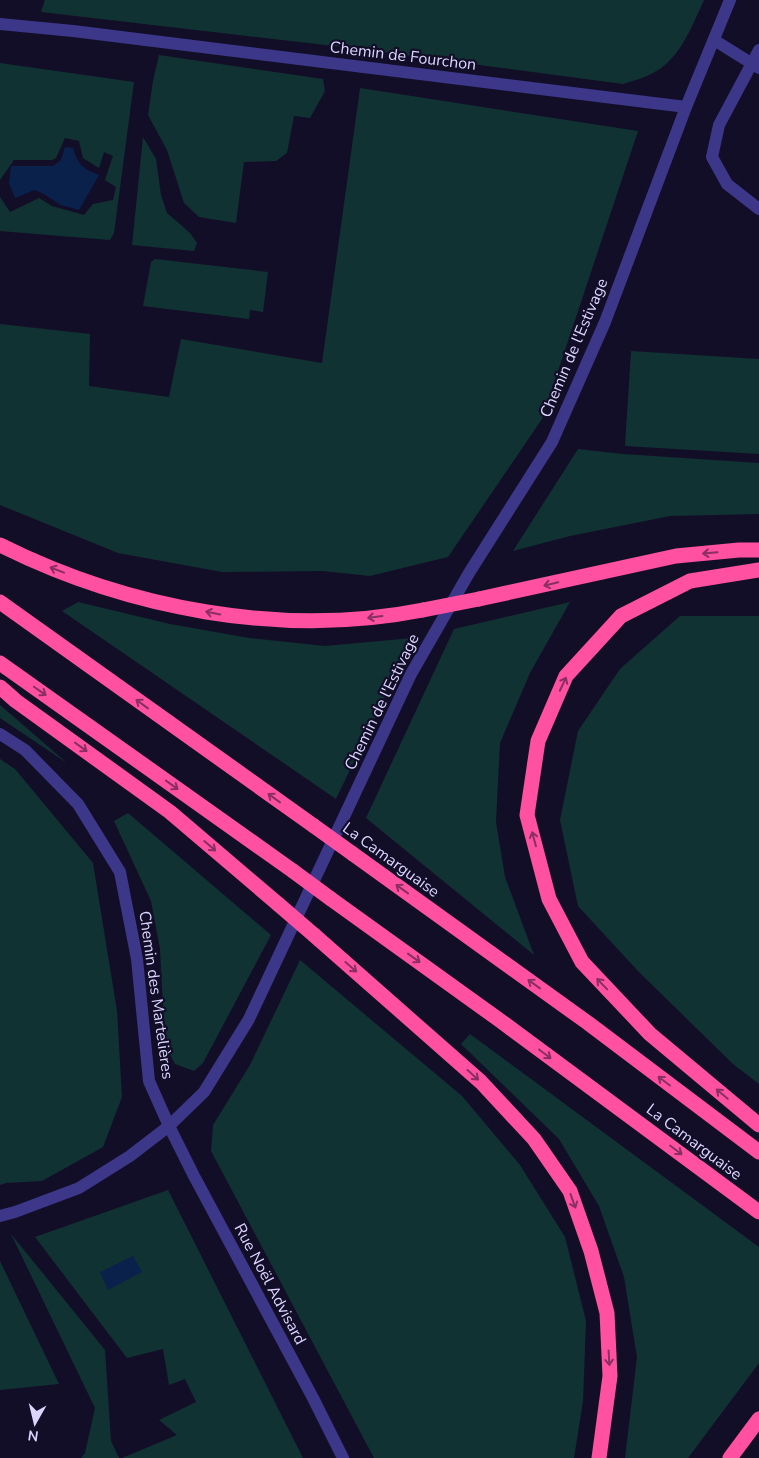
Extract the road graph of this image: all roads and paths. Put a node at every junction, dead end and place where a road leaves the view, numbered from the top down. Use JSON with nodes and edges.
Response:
{"nodes":[{"id":1,"x":730,"y":0,"type":"edge"},
{"id":2,"x":0,"y":24,"type":"edge"},
{"id":3,"x":714,"y":40,"type":"junction"},
{"id":4,"x":759,"y":50,"type":"edge"},
{"id":5,"x":755,"y":65,"type":"edge"},
{"id":6,"x":686,"y":107,"type":"junction"},
{"id":7,"x":759,"y":209,"type":"edge"},
{"id":8,"x":0,"y":545,"type":"edge"},
{"id":9,"x":759,"y":550,"type":"edge"},
{"id":10,"x":759,"y":570,"type":"edge"},
{"id":11,"x":0,"y":602,"type":"edge"},
{"id":12,"x":0,"y":662,"type":"edge"},
{"id":13,"x":0,"y":687,"type":"edge"},
{"id":14,"x":0,"y":734,"type":"edge"},
{"id":15,"x":759,"y":1125,"type":"edge"},
{"id":16,"x":168,"y":1126,"type":"junction"},
{"id":17,"x":759,"y":1152,"type":"edge"},
{"id":18,"x":759,"y":1212,"type":"edge"},
{"id":19,"x":0,"y":1216,"type":"edge"},
{"id":20,"x":759,"y":1419,"type":"edge"},
{"id":21,"x":343,"y":1458,"type":"edge"},
{"id":22,"x":599,"y":1458,"type":"edge"},
{"id":23,"x":730,"y":1458,"type":"edge"}],
"edges":[{"from":1,"to":3,"type":"street"},
{"from":2,"to":6,"type":"street","name":"Chemin de Fourchon"},
{"from":3,"to":5,"type":"street"},
{"from":3,"to":6,"type":"street"},
{"from":4,"to":5,"type":"street"},
{"from":5,"to":7,"type":"street"},
{"from":6,"to":16,"type":"street","name":"Chemin de l'Estivage"},
{"from":9,"to":8,"type":"highway","one_way":true,"bridge":true},
{"from":15,"to":10,"type":"highway","one_way":true},
{"from":17,"to":11,"type":"highway","name":"La Camarguaise","one_way":true,"bridge":true},
{"from":12,"to":18,"type":"highway","name":"La Camarguaise","one_way":true,"bridge":true},
{"from":13,"to":22,"type":"highway","one_way":true,"bridge":true},
{"from":14,"to":16,"type":"street","name":"Chemin des Martelières"},
{"from":16,"to":19,"type":"street","name":"Chemin de l'Estivage"},
{"from":16,"to":21,"type":"street","name":"Rue Noël Advisard"},
{"from":20,"to":23,"type":"highway"}]}
